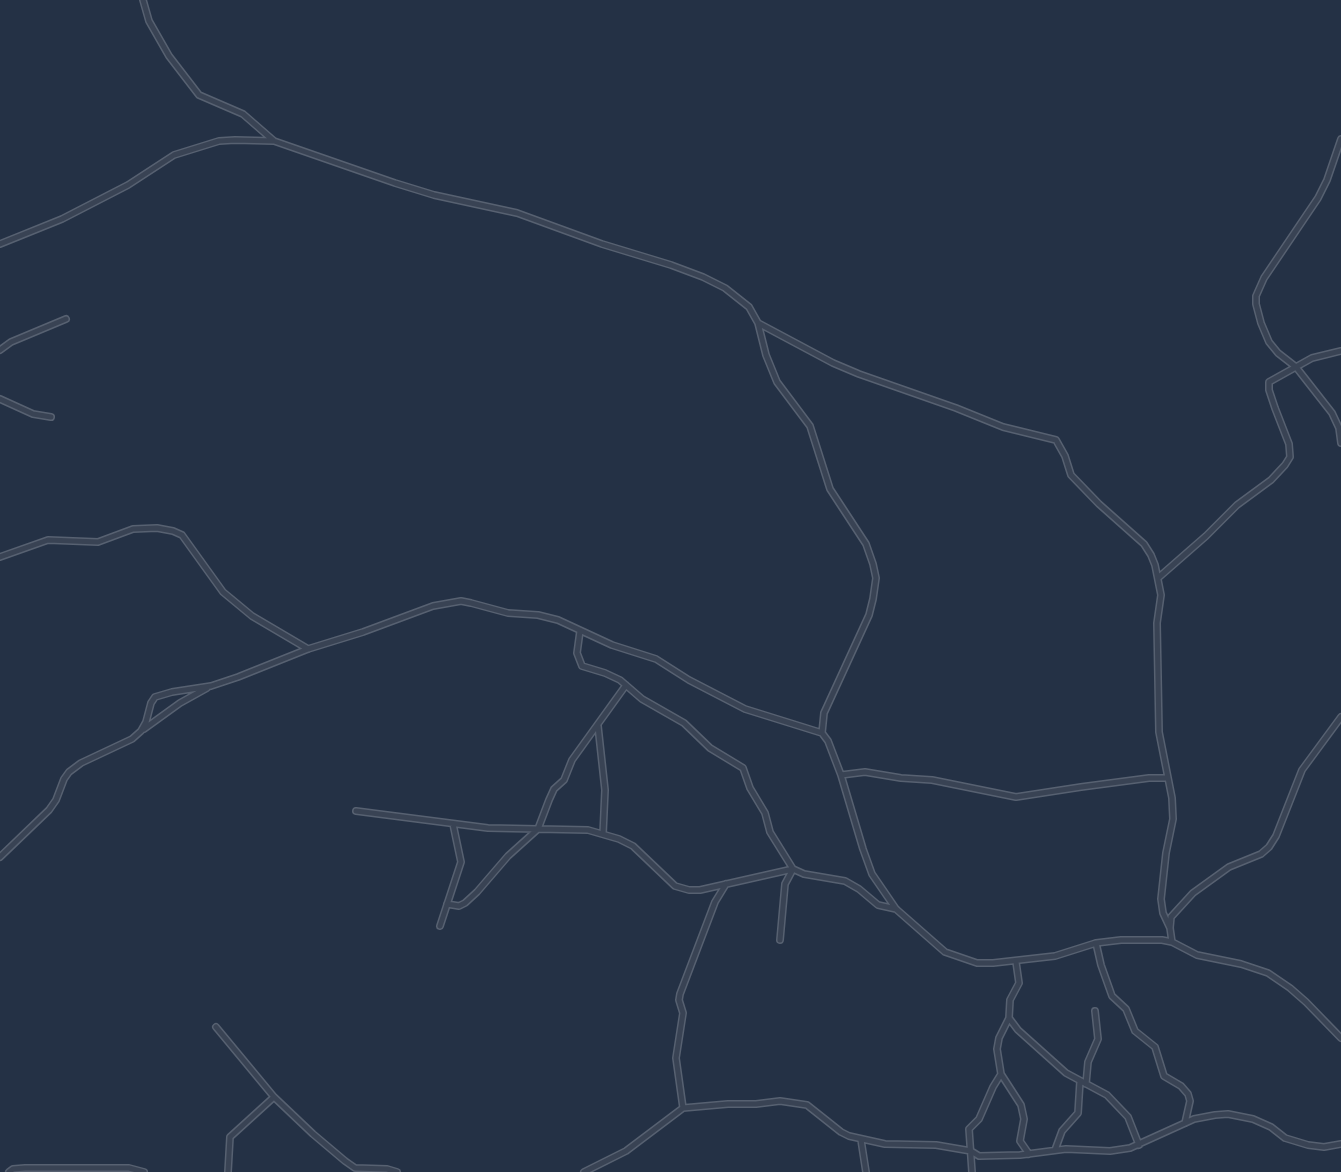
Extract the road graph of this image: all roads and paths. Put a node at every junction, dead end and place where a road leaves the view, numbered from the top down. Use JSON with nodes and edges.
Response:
{"nodes":[{"id":1,"x":143,"y":0,"type":"edge"},
{"id":2,"x":1341,"y":139,"type":"edge"},
{"id":3,"x":274,"y":141,"type":"junction"},
{"id":4,"x":1339,"y":151,"type":"edge"},
{"id":5,"x":0,"y":244,"type":"edge"},
{"id":6,"x":66,"y":319,"type":"dead end"},
{"id":7,"x":758,"y":323,"type":"junction"},
{"id":8,"x":0,"y":350,"type":"edge"},
{"id":9,"x":1341,"y":351,"type":"edge"},
{"id":10,"x":1296,"y":367,"type":"junction"},
{"id":11,"x":0,"y":399,"type":"edge"},
{"id":12,"x":51,"y":417,"type":"dead end"},
{"id":13,"x":1341,"y":443,"type":"edge"},
{"id":14,"x":0,"y":557,"type":"edge"},
{"id":15,"x":1158,"y":578,"type":"junction"},
{"id":16,"x":580,"y":631,"type":"junction"},
{"id":17,"x":308,"y":649,"type":"junction"},
{"id":18,"x":626,"y":685,"type":"junction"},
{"id":19,"x":211,"y":686,"type":"junction"},
{"id":20,"x":1341,"y":717,"type":"edge"},
{"id":21,"x":598,"y":726,"type":"junction"},
{"id":22,"x":141,"y":731,"type":"junction"},
{"id":23,"x":822,"y":733,"type":"junction"},
{"id":24,"x":841,"y":775,"type":"junction"},
{"id":25,"x":1168,"y":778,"type":"junction"},
{"id":26,"x":356,"y":811,"type":"dead end"},
{"id":27,"x":453,"y":824,"type":"junction"},
{"id":28,"x":538,"y":829,"type":"junction"},
{"id":29,"x":603,"y":834,"type":"junction"},
{"id":30,"x":1,"y":856,"type":"edge"},
{"id":31,"x":793,"y":869,"type":"junction"},
{"id":32,"x":726,"y":884,"type":"junction"},
{"id":33,"x":447,"y":904,"type":"junction"},
{"id":34,"x":896,"y":909,"type":"junction"},
{"id":35,"x":440,"y":926,"type":"dead end"},
{"id":36,"x":1170,"y":928,"type":"junction"},
{"id":37,"x":780,"y":940,"type":"dead end"},
{"id":38,"x":1172,"y":942,"type":"junction"},
{"id":39,"x":1096,"y":943,"type":"junction"},
{"id":40,"x":1016,"y":962,"type":"junction"},
{"id":41,"x":1095,"y":1011,"type":"dead end"},
{"id":42,"x":1009,"y":1018,"type":"junction"},
{"id":43,"x":216,"y":1027,"type":"dead end"},
{"id":44,"x":1341,"y":1038,"type":"edge"},
{"id":45,"x":1001,"y":1074,"type":"junction"},
{"id":46,"x":1083,"y":1082,"type":"junction"},
{"id":47,"x":274,"y":1097,"type":"junction"},
{"id":48,"x":682,"y":1108,"type":"junction"},
{"id":49,"x":1185,"y":1123,"type":"junction"},
{"id":50,"x":861,"y":1140,"type":"junction"},
{"id":51,"x":1341,"y":1144,"type":"edge"},
{"id":52,"x":1139,"y":1145,"type":"junction"},
{"id":53,"x":1055,"y":1150,"type":"junction"},
{"id":54,"x":971,"y":1151,"type":"junction"},
{"id":55,"x":1029,"y":1154,"type":"junction"},
{"id":56,"x":9,"y":1172,"type":"edge"},
{"id":57,"x":144,"y":1172,"type":"edge"},
{"id":58,"x":228,"y":1172,"type":"edge"},
{"id":59,"x":397,"y":1172,"type":"edge"},
{"id":60,"x":584,"y":1172,"type":"edge"},
{"id":61,"x":866,"y":1172,"type":"edge"},
{"id":62,"x":972,"y":1172,"type":"edge"}],
"edges":[{"from":1,"to":3,"type":"street"},
{"from":2,"to":4,"type":"street"},
{"from":3,"to":5,"type":"street"},
{"from":3,"to":7,"type":"street"},
{"from":4,"to":10,"type":"street"},
{"from":6,"to":8,"type":"street"},
{"from":7,"to":15,"type":"street"},
{"from":7,"to":23,"type":"street"},
{"from":9,"to":10,"type":"street"},
{"from":10,"to":13,"type":"street"},
{"from":10,"to":15,"type":"street"},
{"from":11,"to":12,"type":"street"},
{"from":14,"to":17,"type":"street"},
{"from":15,"to":25,"type":"street"},
{"from":16,"to":17,"type":"street"},
{"from":16,"to":18,"type":"street"},
{"from":16,"to":23,"type":"street"},
{"from":17,"to":19,"type":"street"},
{"from":18,"to":21,"type":"street"},
{"from":18,"to":31,"type":"street"},
{"from":19,"to":22,"type":"street"},
{"from":19,"to":22,"type":"street"},
{"from":20,"to":36,"type":"street"},
{"from":21,"to":28,"type":"street"},
{"from":21,"to":29,"type":"street"},
{"from":22,"to":30,"type":"street"},
{"from":23,"to":24,"type":"street"},
{"from":24,"to":25,"type":"street"},
{"from":24,"to":34,"type":"street"},
{"from":25,"to":36,"type":"street"},
{"from":26,"to":27,"type":"street"},
{"from":27,"to":28,"type":"street"},
{"from":27,"to":33,"type":"street"},
{"from":28,"to":29,"type":"street"},
{"from":28,"to":33,"type":"street"},
{"from":29,"to":32,"type":"street"},
{"from":31,"to":32,"type":"street"},
{"from":31,"to":34,"type":"street"},
{"from":31,"to":37,"type":"street"},
{"from":32,"to":48,"type":"street"},
{"from":33,"to":35,"type":"street"},
{"from":34,"to":40,"type":"street"},
{"from":36,"to":38,"type":"street"},
{"from":38,"to":39,"type":"street"},
{"from":38,"to":44,"type":"street"},
{"from":39,"to":40,"type":"street"},
{"from":39,"to":49,"type":"street"},
{"from":40,"to":42,"type":"street"},
{"from":41,"to":46,"type":"street"},
{"from":42,"to":45,"type":"street"},
{"from":42,"to":46,"type":"street"},
{"from":43,"to":47,"type":"street"},
{"from":45,"to":54,"type":"street"},
{"from":45,"to":55,"type":"street"},
{"from":46,"to":52,"type":"street"},
{"from":46,"to":53,"type":"street"},
{"from":47,"to":58,"type":"street"},
{"from":47,"to":59,"type":"street"},
{"from":48,"to":50,"type":"street"},
{"from":48,"to":60,"type":"street"},
{"from":49,"to":51,"type":"street"},
{"from":49,"to":52,"type":"street"},
{"from":50,"to":54,"type":"street"},
{"from":50,"to":61,"type":"street"},
{"from":52,"to":53,"type":"street"},
{"from":53,"to":55,"type":"street"},
{"from":54,"to":55,"type":"street"},
{"from":54,"to":62,"type":"street"},
{"from":56,"to":57,"type":"street"}]}
